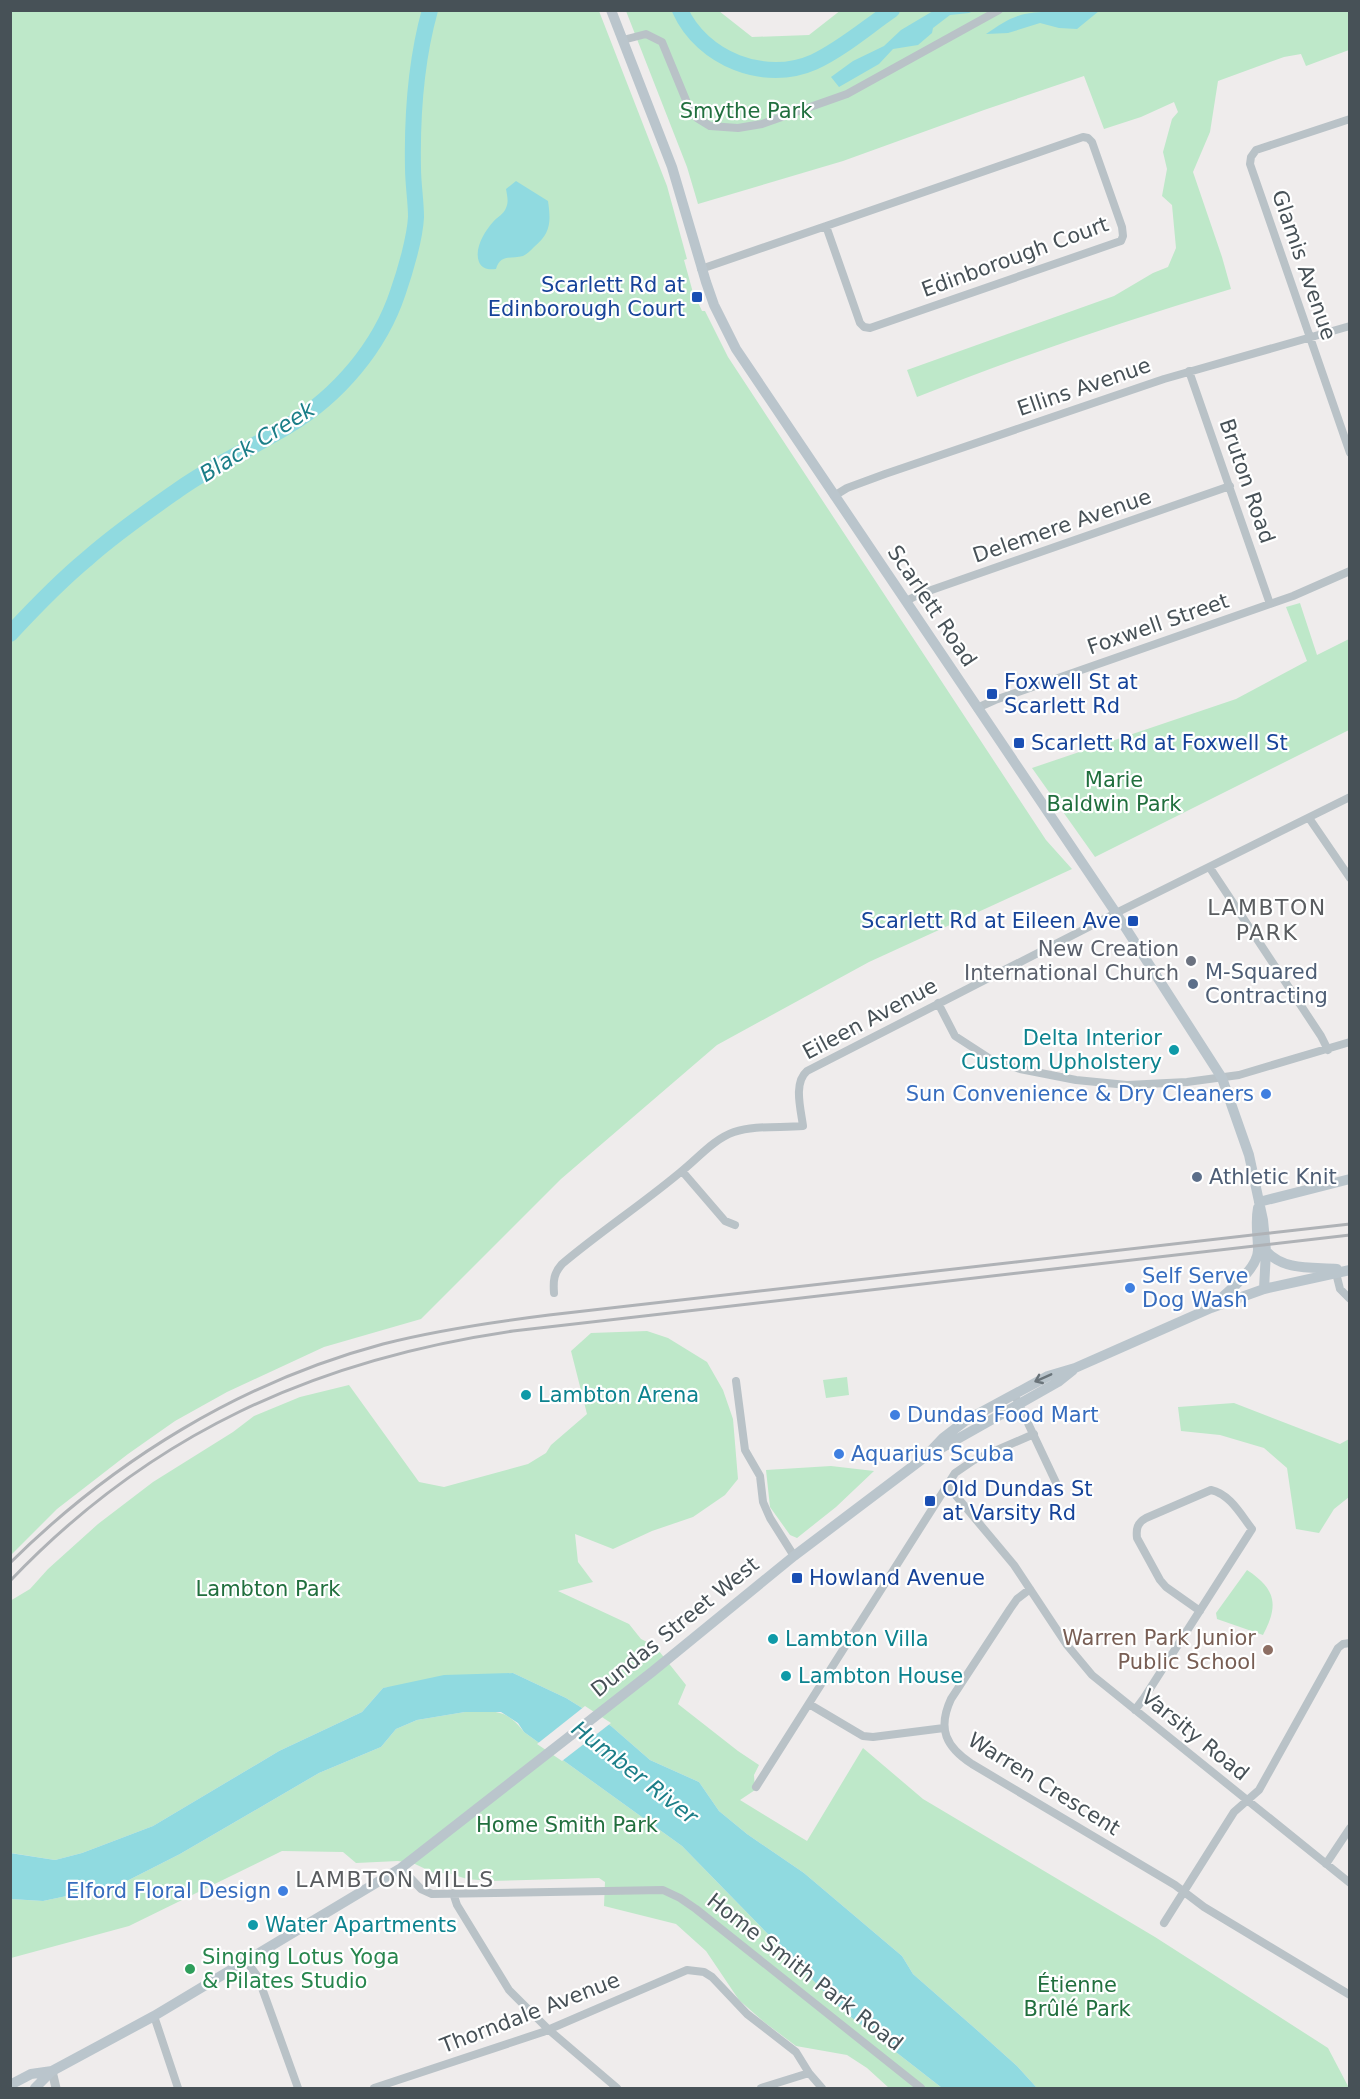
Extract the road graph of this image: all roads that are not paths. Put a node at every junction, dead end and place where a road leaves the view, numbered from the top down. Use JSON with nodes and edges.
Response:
{"nodes":[{"id":1,"x":611,"y":10,"type":"edge"},
{"id":2,"x":999,"y":10,"type":"edge"},
{"id":3,"x":623,"y":40,"type":"junction"},
{"id":4,"x":1350,"y":119,"type":"edge"},
{"id":5,"x":826,"y":226,"type":"junction"},
{"id":6,"x":701,"y":269,"type":"junction"},
{"id":7,"x":1350,"y":326,"type":"edge"},
{"id":8,"x":1309,"y":338,"type":"junction"},
{"id":9,"x":1189,"y":371,"type":"junction"},
{"id":10,"x":1350,"y":453,"type":"edge"},
{"id":11,"x":1230,"y":486,"type":"junction"},
{"id":12,"x":834,"y":496,"type":"junction"},
{"id":13,"x":1350,"y":571,"type":"edge"},
{"id":14,"x":906,"y":601,"type":"junction"},
{"id":15,"x":1270,"y":604,"type":"junction"},
{"id":16,"x":977,"y":708,"type":"junction"},
{"id":17,"x":1350,"y":797,"type":"edge"},
{"id":18,"x":1309,"y":818,"type":"junction"},
{"id":19,"x":1210,"y":868,"type":"junction"},
{"id":20,"x":1350,"y":878,"type":"edge"},
{"id":21,"x":1116,"y":913,"type":"junction"},
{"id":22,"x":938,"y":1004,"type":"junction"},
{"id":23,"x":1350,"y":1042,"type":"edge"},
{"id":24,"x":1328,"y":1050,"type":"junction"},
{"id":25,"x":1222,"y":1077,"type":"junction"},
{"id":26,"x":682,"y":1171,"type":"junction"},
{"id":27,"x":1350,"y":1179,"type":"edge"},
{"id":28,"x":1259,"y":1202,"type":"junction"},
{"id":29,"x":735,"y":1225,"type":"dead end"},
{"id":30,"x":1266,"y":1251,"type":"junction"},
{"id":31,"x":1350,"y":1270,"type":"edge"},
{"id":32,"x":1336,"y":1273,"type":"junction"},
{"id":33,"x":1264,"y":1289,"type":"junction"},
{"id":34,"x":554,"y":1293,"type":"dead end"},
{"id":35,"x":1350,"y":1299,"type":"edge"},
{"id":36,"x":1211,"y":1308,"type":"junction"},
{"id":37,"x":736,"y":1381,"type":"dead end"},
{"id":38,"x":1016,"y":1398,"type":"junction"},
{"id":39,"x":1034,"y":1434,"type":"junction"},
{"id":40,"x":947,"y":1485,"type":"junction"},
{"id":41,"x":1060,"y":1491,"type":"dead end"},
{"id":42,"x":794,"y":1556,"type":"junction"},
{"id":43,"x":1030,"y":1589,"type":"junction"},
{"id":44,"x":1200,"y":1611,"type":"junction"},
{"id":45,"x":1350,"y":1643,"type":"edge"},
{"id":46,"x":809,"y":1704,"type":"junction"},
{"id":47,"x":1135,"y":1710,"type":"junction"},
{"id":48,"x":944,"y":1728,"type":"junction"},
{"id":49,"x":756,"y":1787,"type":"dead end"},
{"id":50,"x":1247,"y":1800,"type":"junction"},
{"id":51,"x":1350,"y":1828,"type":"edge"},
{"id":52,"x":1326,"y":1864,"type":"junction"},
{"id":53,"x":401,"y":1868,"type":"junction"},
{"id":54,"x":1350,"y":1883,"type":"edge"},
{"id":55,"x":1184,"y":1892,"type":"junction"},
{"id":56,"x":453,"y":1893,"type":"junction"},
{"id":57,"x":1164,"y":1923,"type":"dead end"},
{"id":58,"x":248,"y":1962,"type":"junction"},
{"id":59,"x":1350,"y":1995,"type":"edge"},
{"id":60,"x":154,"y":2016,"type":"junction"},
{"id":61,"x":549,"y":2030,"type":"junction"},
{"id":62,"x":52,"y":2071,"type":"junction"},
{"id":63,"x":809,"y":2073,"type":"junction"},
{"id":64,"x":10,"y":2085,"type":"edge"},
{"id":65,"x":35,"y":2088,"type":"edge"},
{"id":66,"x":56,"y":2088,"type":"edge"},
{"id":67,"x":178,"y":2088,"type":"edge"},
{"id":68,"x":298,"y":2088,"type":"edge"},
{"id":69,"x":374,"y":2088,"type":"edge"},
{"id":70,"x":617,"y":2088,"type":"edge"},
{"id":71,"x":761,"y":2088,"type":"edge"},
{"id":72,"x":822,"y":2088,"type":"edge"},
{"id":73,"x":921,"y":2088,"type":"edge"}],
"edges":[{"from":1,"to":3,"type":"main road","name":"Scarlett Road"},
{"from":2,"to":3,"type":"street"},
{"from":3,"to":6,"type":"main road","name":"Scarlett Road"},
{"from":4,"to":8,"type":"street","name":"Glamis Avenue"},
{"from":5,"to":5,"type":"street","name":"Edinborough Court"},
{"from":5,"to":6,"type":"street","name":"Edinborough Court"},
{"from":6,"to":12,"type":"main road","name":"Scarlett Road"},
{"from":7,"to":8,"type":"street","name":"Ellins Avenue"},
{"from":8,"to":9,"type":"street","name":"Ellins Avenue"},
{"from":8,"to":10,"type":"street","name":"Glamis Avenue"},
{"from":9,"to":11,"type":"street","name":"Bruton Road"},
{"from":9,"to":12,"type":"street","name":"Ellins Avenue"},
{"from":11,"to":14,"type":"street","name":"Delemere Avenue"},
{"from":11,"to":15,"type":"street","name":"Bruton Road"},
{"from":12,"to":14,"type":"main road","name":"Scarlett Road"},
{"from":13,"to":15,"type":"street","name":"Foxwell Street"},
{"from":14,"to":16,"type":"main road","name":"Scarlett Road"},
{"from":15,"to":16,"type":"street","name":"Foxwell Street"},
{"from":16,"to":21,"type":"main road","name":"Scarlett Road"},
{"from":17,"to":18,"type":"street","name":"Eileen Avenue"},
{"from":18,"to":19,"type":"street","name":"Eileen Avenue"},
{"from":18,"to":20,"type":"street"},
{"from":19,"to":21,"type":"street","name":"Eileen Avenue"},
{"from":19,"to":24,"type":"street"},
{"from":21,"to":22,"type":"street","name":"Eileen Avenue"},
{"from":21,"to":25,"type":"main road","name":"Scarlett Road"},
{"from":22,"to":25,"type":"street"},
{"from":22,"to":26,"type":"street","name":"Eileen Avenue"},
{"from":23,"to":24,"type":"street"},
{"from":24,"to":25,"type":"street"},
{"from":25,"to":28,"type":"main road","name":"Scarlett Road"},
{"from":26,"to":29,"type":"street"},
{"from":26,"to":34,"type":"street","name":"Eileen Avenue"},
{"from":27,"to":28,"type":"main road"},
{"from":28,"to":30,"type":"main road","name":"Scarlett Road"},
{"from":28,"to":36,"type":"main road","name":"Scarlett Road"},
{"from":30,"to":31,"type":"main road"},
{"from":30,"to":33,"type":"main road","name":"Scarlett Road"},
{"from":31,"to":32,"type":"main road","name":"Dundas Street West"},
{"from":32,"to":33,"type":"main road","name":"Dundas Street West"},
{"from":32,"to":35,"type":"street"},
{"from":33,"to":36,"type":"main road","name":"Dundas Street West"},
{"from":36,"to":38,"type":"main road","name":"Dundas Street West"},
{"from":37,"to":42,"type":"street"},
{"from":38,"to":39,"type":"street"},
{"from":38,"to":42,"type":"main road","name":"Dundas Street West"},
{"from":39,"to":40,"type":"street"},
{"from":39,"to":41,"type":"street"},
{"from":40,"to":43,"type":"street","name":"Varsity Road"},
{"from":40,"to":46,"type":"street"},
{"from":42,"to":53,"type":"main road","name":"Dundas Street West"},
{"from":43,"to":47,"type":"street","name":"Varsity Road"},
{"from":43,"to":48,"type":"street","name":"Warren Crescent"},
{"from":44,"to":44,"type":"street"},
{"from":44,"to":47,"type":"street"},
{"from":45,"to":50,"type":"street"},
{"from":46,"to":48,"type":"street"},
{"from":46,"to":49,"type":"street"},
{"from":47,"to":50,"type":"street","name":"Varsity Road"},
{"from":48,"to":55,"type":"street","name":"Warren Crescent"},
{"from":50,"to":52,"type":"street","name":"Varsity Road"},
{"from":50,"to":55,"type":"street"},
{"from":51,"to":52,"type":"street"},
{"from":52,"to":54,"type":"street","name":"Varsity Road"},
{"from":53,"to":56,"type":"street"},
{"from":53,"to":58,"type":"main road","name":"Dundas Street West"},
{"from":55,"to":57,"type":"street"},
{"from":55,"to":59,"type":"street","name":"Warren Crescent"},
{"from":56,"to":61,"type":"street"},
{"from":56,"to":73,"type":"street","name":"Home Smith Park Road"},
{"from":58,"to":60,"type":"main road","name":"Dundas Street West"},
{"from":58,"to":68,"type":"street"},
{"from":60,"to":62,"type":"main road","name":"Dundas Street West"},
{"from":60,"to":67,"type":"street"},
{"from":61,"to":63,"type":"street","name":"Thorndale Avenue"},
{"from":61,"to":69,"type":"street","name":"Thorndale Avenue"},
{"from":61,"to":70,"type":"street"},
{"from":62,"to":64,"type":"main road","name":"Dundas Street West"},
{"from":62,"to":65,"type":"main road","name":"Dundas Street West"},
{"from":62,"to":66,"type":"street"},
{"from":63,"to":71,"type":"street"},
{"from":63,"to":72,"type":"street"}]}
